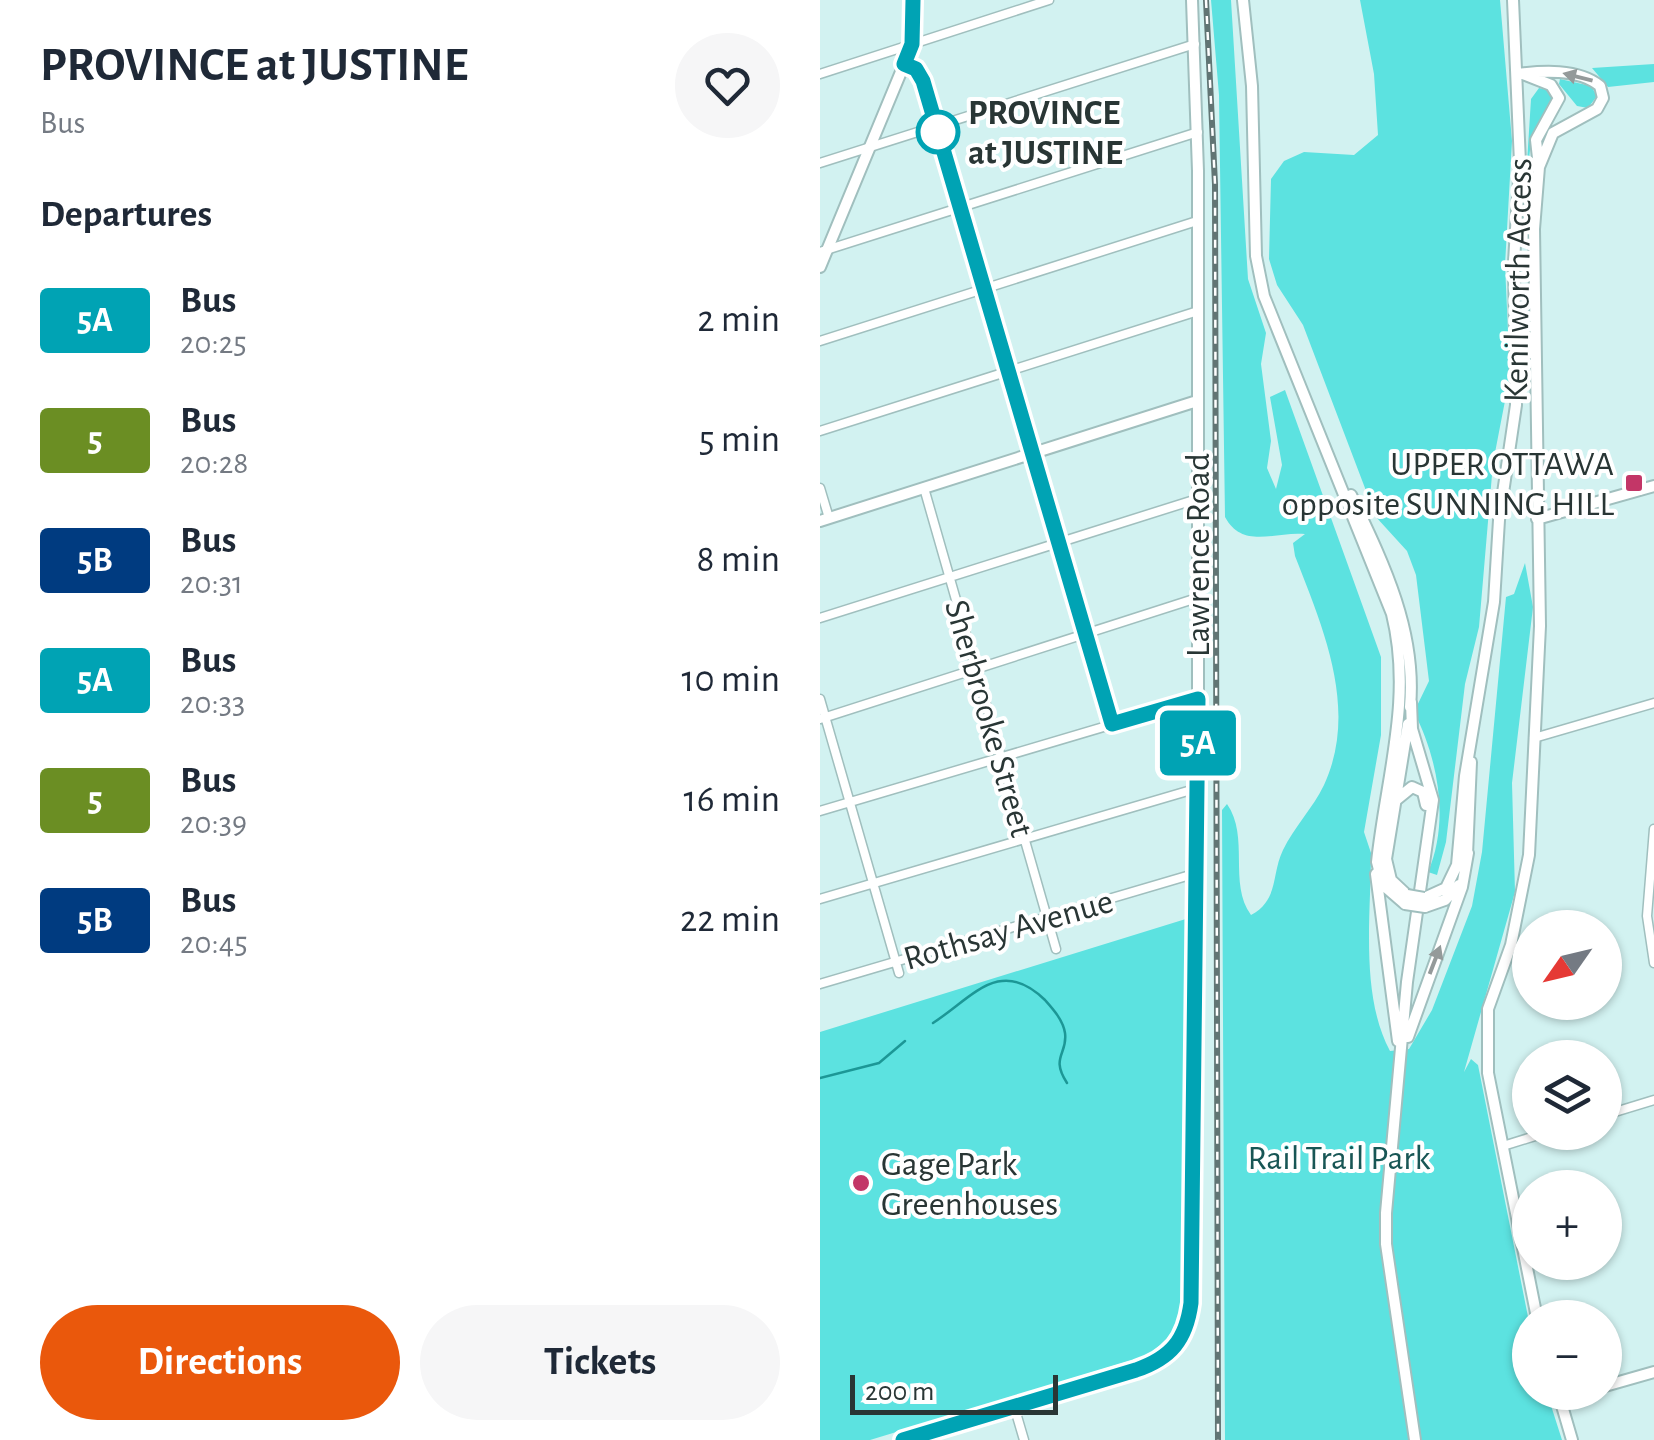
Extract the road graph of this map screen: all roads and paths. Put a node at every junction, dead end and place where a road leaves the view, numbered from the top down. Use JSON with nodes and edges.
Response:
{"nodes":[{"id":1,"x":913,"y":0,"type":"edge"},
{"id":2,"x":1050,"y":0,"type":"edge"},
{"id":3,"x":1192,"y":0,"type":"edge"},
{"id":4,"x":1243,"y":0,"type":"edge"},
{"id":5,"x":1513,"y":0,"type":"edge"},
{"id":6,"x":912,"y":44,"type":"junction"},
{"id":7,"x":1195,"y":44,"type":"junction"},
{"id":8,"x":904,"y":64,"type":"junction"},
{"id":9,"x":820,"y":74,"type":"edge"},
{"id":10,"x":1520,"y":74,"type":"junction"},
{"id":11,"x":1535,"y":82,"type":"junction"},
{"id":12,"x":1518,"y":104,"type":"junction"},
{"id":13,"x":936,"y":126,"type":"junction"},
{"id":14,"x":1198,"y":132,"type":"junction"},
{"id":15,"x":873,"y":147,"type":"junction"},
{"id":16,"x":820,"y":163,"type":"edge"},
{"id":17,"x":1539,"y":168,"type":"junction"},
{"id":18,"x":960,"y":208,"type":"junction"},
{"id":19,"x":1197,"y":221,"type":"junction"},
{"id":20,"x":824,"y":251,"type":"edge"},
{"id":21,"x":820,"y":267,"type":"edge"},
{"id":22,"x":986,"y":290,"type":"junction"},
{"id":23,"x":1198,"y":310,"type":"junction"},
{"id":24,"x":820,"y":341,"type":"edge"},
{"id":25,"x":1010,"y":370,"type":"junction"},
{"id":26,"x":1197,"y":401,"type":"junction"},
{"id":27,"x":820,"y":431,"type":"edge"},
{"id":28,"x":1035,"y":452,"type":"junction"},
{"id":29,"x":1330,"y":455,"type":"junction"},
{"id":30,"x":1654,"y":486,"type":"edge"},
{"id":31,"x":820,"y":488,"type":"edge"},
{"id":32,"x":924,"y":488,"type":"junction"},
{"id":33,"x":1196,"y":499,"type":"junction"},
{"id":34,"x":824,"y":519,"type":"edge"},
{"id":35,"x":1537,"y":520,"type":"junction"},
{"id":36,"x":1062,"y":541,"type":"junction"},
{"id":37,"x":950,"y":576,"type":"junction"},
{"id":38,"x":1196,"y":598,"type":"junction"},
{"id":39,"x":820,"y":618,"type":"edge"},
{"id":40,"x":1088,"y":634,"type":"junction"},
{"id":41,"x":976,"y":669,"type":"junction"},
{"id":42,"x":820,"y":699,"type":"edge"},
{"id":43,"x":1198,"y":699,"type":"junction"},
{"id":44,"x":1410,"y":702,"type":"junction"},
{"id":45,"x":1654,"y":703,"type":"edge"},
{"id":46,"x":822,"y":718,"type":"edge"},
{"id":47,"x":1112,"y":724,"type":"junction"},
{"id":48,"x":1534,"y":738,"type":"junction"},
{"id":49,"x":1470,"y":756,"type":"junction"},
{"id":50,"x":1001,"y":757,"type":"junction"},
{"id":51,"x":1198,"y":788,"type":"junction"},
{"id":52,"x":1396,"y":801,"type":"junction"},
{"id":53,"x":850,"y":802,"type":"junction"},
{"id":54,"x":820,"y":811,"type":"edge"},
{"id":55,"x":1654,"y":829,"type":"edge"},
{"id":56,"x":1024,"y":838,"type":"junction"},
{"id":57,"x":1468,"y":853,"type":"junction"},
{"id":58,"x":1377,"y":862,"type":"junction"},
{"id":59,"x":1196,"y":874,"type":"junction"},
{"id":60,"x":1652,"y":877,"type":"edge"},
{"id":61,"x":874,"y":883,"type":"junction"},
{"id":62,"x":820,"y":899,"type":"edge"},
{"id":63,"x":1406,"y":899,"type":"junction"},
{"id":64,"x":1425,"y":902,"type":"junction"},
{"id":65,"x":1047,"y":918,"type":"junction"},
{"id":66,"x":1056,"y":949,"type":"dead end"},
{"id":67,"x":896,"y":962,"type":"junction"},
{"id":68,"x":1654,"y":963,"type":"edge"},
{"id":69,"x":899,"y":973,"type":"dead end"},
{"id":70,"x":820,"y":984,"type":"edge"},
{"id":71,"x":1398,"y":1033,"type":"junction"},
{"id":72,"x":1401,"y":1057,"type":"junction"},
{"id":73,"x":1654,"y":1100,"type":"edge"},
{"id":74,"x":1622,"y":1110,"type":"edge"},
{"id":75,"x":1512,"y":1143,"type":"edge"},
{"id":76,"x":1503,"y":1146,"type":"junction"},
{"id":77,"x":1533,"y":1300,"type":"edge"},
{"id":78,"x":1654,"y":1372,"type":"edge"},
{"id":79,"x":1622,"y":1381,"type":"edge"},
{"id":80,"x":1014,"y":1406,"type":"junction"},
{"id":81,"x":1563,"y":1410,"type":"edge"},
{"id":82,"x":902,"y":1440,"type":"edge"},
{"id":83,"x":1024,"y":1440,"type":"edge"},
{"id":84,"x":1415,"y":1440,"type":"edge"},
{"id":85,"x":1572,"y":1440,"type":"edge"}],
"edges":[{"from":1,"to":6,"type":"main road"},
{"from":2,"to":6,"type":"street"},
{"from":3,"to":7,"type":"main road","name":"Lawrence Road"},
{"from":4,"to":29,"type":"main road"},
{"from":5,"to":10,"type":"main road","name":"Kenilworth Access"},
{"from":6,"to":8,"type":"main road"},
{"from":6,"to":9,"type":"street"},
{"from":7,"to":13,"type":"street"},
{"from":7,"to":14,"type":"main road","name":"Lawrence Road"},
{"from":8,"to":13,"type":"street"},
{"from":8,"to":15,"type":"main road"},
{"from":10,"to":11,"type":"main road"},
{"from":10,"to":12,"type":"main road","name":"Kenilworth Access"},
{"from":17,"to":10,"type":"main road","one_way":true},
{"from":11,"to":12,"type":"main road"},
{"from":11,"to":17,"type":"main road"},
{"from":12,"to":49,"type":"main road","name":"Kenilworth Access"},
{"from":13,"to":15,"type":"street"},
{"from":13,"to":18,"type":"street"},
{"from":14,"to":18,"type":"street"},
{"from":14,"to":19,"type":"main road","name":"Lawrence Road"},
{"from":15,"to":16,"type":"street"},
{"from":15,"to":20,"type":"main road"},
{"from":17,"to":35,"type":"main road"},
{"from":18,"to":20,"type":"street"},
{"from":18,"to":22,"type":"street"},
{"from":19,"to":22,"type":"street"},
{"from":19,"to":23,"type":"main road","name":"Lawrence Road"},
{"from":20,"to":21,"type":"main road"},
{"from":22,"to":24,"type":"street"},
{"from":22,"to":25,"type":"street"},
{"from":23,"to":25,"type":"street"},
{"from":23,"to":26,"type":"main road","name":"Lawrence Road"},
{"from":25,"to":27,"type":"street"},
{"from":25,"to":28,"type":"street"},
{"from":26,"to":28,"type":"main road"},
{"from":26,"to":33,"type":"main road","name":"Lawrence Road"},
{"from":28,"to":32,"type":"main road"},
{"from":28,"to":36,"type":"street"},
{"from":29,"to":44,"type":"main road"},
{"from":29,"to":58,"type":"main road"},
{"from":30,"to":35,"type":"main road"},
{"from":31,"to":34,"type":"street"},
{"from":32,"to":34,"type":"main road"},
{"from":32,"to":37,"type":"street","name":"Sherbrooke Street"},
{"from":33,"to":36,"type":"street"},
{"from":33,"to":38,"type":"main road","name":"Lawrence Road"},
{"from":35,"to":48,"type":"main road"},
{"from":36,"to":37,"type":"street"},
{"from":36,"to":40,"type":"street"},
{"from":37,"to":39,"type":"street"},
{"from":37,"to":41,"type":"street","name":"Sherbrooke Street"},
{"from":38,"to":40,"type":"street"},
{"from":38,"to":43,"type":"main road","name":"Lawrence Road"},
{"from":40,"to":41,"type":"street"},
{"from":40,"to":47,"type":"street"},
{"from":41,"to":46,"type":"street"},
{"from":41,"to":50,"type":"street","name":"Sherbrooke Street"},
{"from":42,"to":46,"type":"street"},
{"from":43,"to":47,"type":"street"},
{"from":43,"to":51,"type":"main road","name":"Lawrence Road"},
{"from":44,"to":52,"type":"main road"},
{"from":44,"to":72,"type":"main road"},
{"from":45,"to":48,"type":"street"},
{"from":46,"to":53,"type":"street"},
{"from":47,"to":50,"type":"street"},
{"from":48,"to":76,"type":"main road"},
{"from":49,"to":57,"type":"main road","name":"Kenilworth Access"},
{"from":49,"to":64,"type":"main road","name":"Kenilworth Access"},
{"from":50,"to":53,"type":"street"},
{"from":50,"to":56,"type":"street","name":"Sherbrooke Street"},
{"from":51,"to":56,"type":"street"},
{"from":51,"to":59,"type":"main road","name":"Lawrence Road"},
{"from":52,"to":63,"type":"main road"},
{"from":52,"to":71,"type":"main road"},
{"from":53,"to":54,"type":"street"},
{"from":53,"to":61,"type":"street"},
{"from":55,"to":60,"type":"street"},
{"from":56,"to":61,"type":"street"},
{"from":56,"to":65,"type":"street","name":"Sherbrooke Street"},
{"from":57,"to":64,"type":"main road","name":"Kenilworth Access"},
{"from":72,"to":57,"type":"main road","one_way":true},
{"from":58,"to":63,"type":"main road"},
{"from":58,"to":71,"type":"main road"},
{"from":59,"to":65,"type":"street","name":"Rothsay Avenue"},
{"from":59,"to":80,"type":"main road","name":"Lawrence Road"},
{"from":60,"to":68,"type":"street"},
{"from":61,"to":62,"type":"street"},
{"from":61,"to":67,"type":"street"},
{"from":63,"to":64,"type":"main road","bridge":true},
{"from":65,"to":66,"type":"street","name":"Sherbrooke Street"},
{"from":65,"to":67,"type":"street","name":"Rothsay Avenue"},
{"from":67,"to":69,"type":"street"},
{"from":67,"to":70,"type":"street","name":"Rothsay Avenue"},
{"from":71,"to":72,"type":"main road"},
{"from":72,"to":84,"type":"main road"},
{"from":73,"to":74,"type":"street"},
{"from":75,"to":76,"type":"street"},
{"from":76,"to":77,"type":"main road"},
{"from":78,"to":79,"type":"main road"},
{"from":80,"to":82,"type":"main road"},
{"from":80,"to":83,"type":"street"},
{"from":81,"to":85,"type":"main road"}]}
